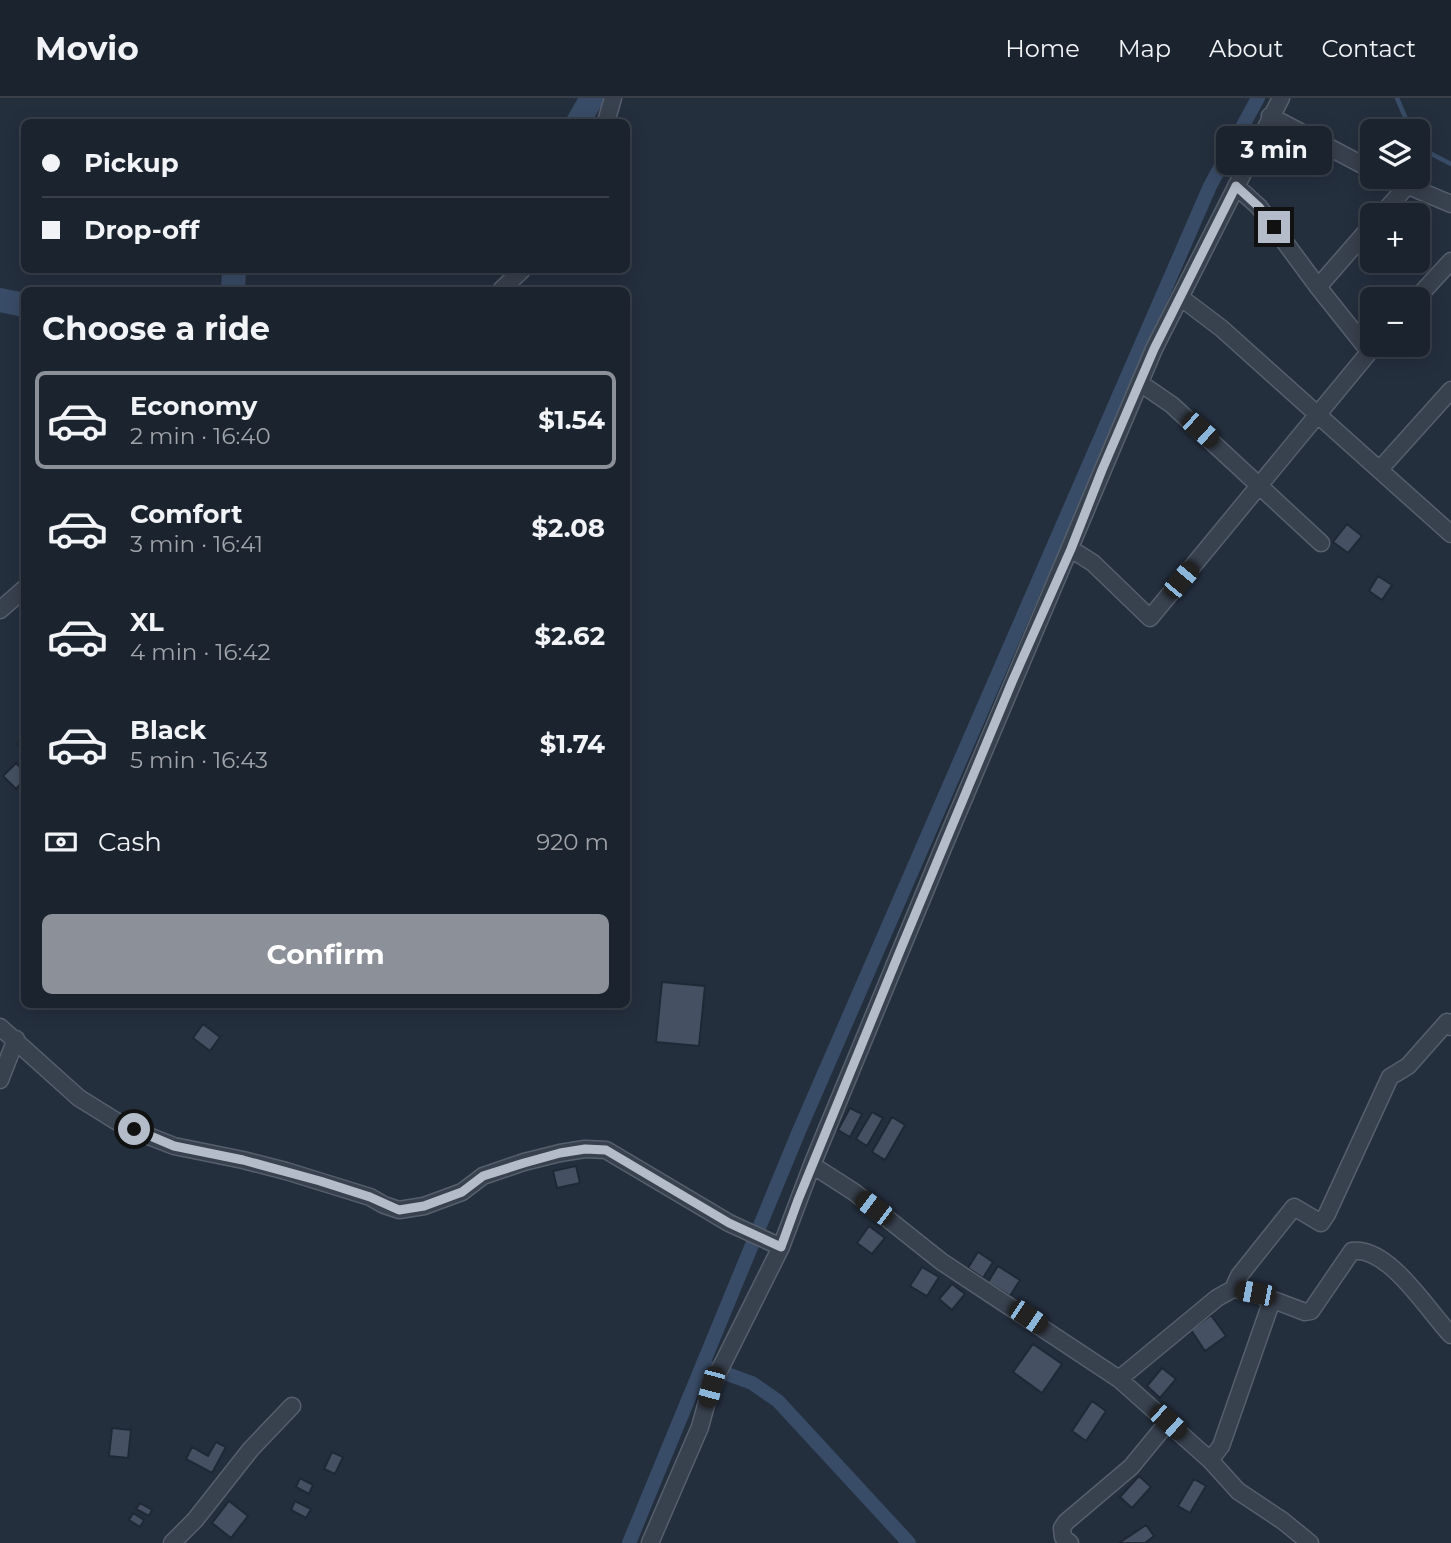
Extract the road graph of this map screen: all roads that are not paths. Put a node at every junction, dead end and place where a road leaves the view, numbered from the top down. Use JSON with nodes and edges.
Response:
{"nodes":[{"id":1,"x":613,"y":98,"type":"edge"},
{"id":2,"x":1281,"y":98,"type":"edge"},
{"id":3,"x":1270,"y":117,"type":"junction"},
{"id":4,"x":607,"y":119,"type":"edge"},
{"id":5,"x":1360,"y":164,"type":"edge"},
{"id":6,"x":1236,"y":186,"type":"junction"},
{"id":7,"x":1404,"y":189,"type":"edge"},
{"id":8,"x":1414,"y":189,"type":"edge"},
{"id":9,"x":1392,"y":203,"type":"edge"},
{"id":10,"x":1451,"y":204,"type":"edge"},
{"id":11,"x":1360,"y":239,"type":"edge"},
{"id":12,"x":1451,"y":261,"type":"edge"},
{"id":13,"x":519,"y":273,"type":"edge"},
{"id":14,"x":504,"y":287,"type":"edge"},
{"id":15,"x":1318,"y":287,"type":"junction"},
{"id":16,"x":1427,"y":287,"type":"edge"},
{"id":17,"x":1180,"y":297,"type":"junction"},
{"id":18,"x":1360,"y":334,"type":"edge"},
{"id":19,"x":1365,"y":357,"type":"edge"},
{"id":20,"x":1140,"y":383,"type":"junction"},
{"id":21,"x":1451,"y":390,"type":"edge"},
{"id":22,"x":1317,"y":413,"type":"junction"},
{"id":23,"x":1380,"y":469,"type":"junction"},
{"id":24,"x":1261,"y":485,"type":"junction"},
{"id":25,"x":1447,"y":524,"type":"edge"},
{"id":26,"x":1321,"y":543,"type":"dead end"},
{"id":27,"x":1071,"y":549,"type":"junction"},
{"id":28,"x":21,"y":592,"type":"edge"},
{"id":29,"x":0,"y":610,"type":"edge"},
{"id":30,"x":1449,"y":1022,"type":"edge"},
{"id":31,"x":0,"y":1027,"type":"edge"},
{"id":32,"x":16,"y":1040,"type":"junction"},
{"id":33,"x":0,"y":1080,"type":"edge"},
{"id":34,"x":812,"y":1165,"type":"junction"},
{"id":35,"x":777,"y":1245,"type":"junction"},
{"id":36,"x":1233,"y":1289,"type":"junction"},
{"id":37,"x":1272,"y":1300,"type":"junction"},
{"id":38,"x":1451,"y":1335,"type":"edge"},
{"id":39,"x":1119,"y":1379,"type":"junction"},
{"id":40,"x":292,"y":1406,"type":"dead end"},
{"id":41,"x":1168,"y":1422,"type":"junction"},
{"id":42,"x":1210,"y":1460,"type":"junction"},
{"id":43,"x":172,"y":1543,"type":"edge"},
{"id":44,"x":650,"y":1543,"type":"edge"},
{"id":45,"x":1070,"y":1543,"type":"edge"},
{"id":46,"x":1310,"y":1543,"type":"edge"}],
"edges":[{"from":1,"to":4,"type":"street"},
{"from":2,"to":3,"type":"street"},
{"from":3,"to":5,"type":"street"},
{"from":3,"to":6,"type":"street"},
{"from":6,"to":15,"type":"street"},
{"from":6,"to":17,"type":"street"},
{"from":7,"to":9,"type":"street"},
{"from":8,"to":10,"type":"street"},
{"from":11,"to":15,"type":"street"},
{"from":12,"to":16,"type":"street"},
{"from":13,"to":14,"type":"street"},
{"from":15,"to":18,"type":"street"},
{"from":17,"to":20,"type":"street"},
{"from":17,"to":22,"type":"street"},
{"from":19,"to":22,"type":"street"},
{"from":20,"to":24,"type":"street"},
{"from":20,"to":27,"type":"street"},
{"from":21,"to":23,"type":"street"},
{"from":22,"to":23,"type":"street"},
{"from":22,"to":24,"type":"street"},
{"from":23,"to":25,"type":"street"},
{"from":24,"to":26,"type":"street"},
{"from":24,"to":27,"type":"street"},
{"from":27,"to":34,"type":"street"},
{"from":28,"to":29,"type":"street"},
{"from":30,"to":36,"type":"street"},
{"from":31,"to":32,"type":"street"},
{"from":32,"to":33,"type":"street"},
{"from":32,"to":35,"type":"street"},
{"from":34,"to":35,"type":"street"},
{"from":34,"to":39,"type":"street"},
{"from":35,"to":44,"type":"street"},
{"from":36,"to":37,"type":"street"},
{"from":36,"to":39,"type":"street"},
{"from":37,"to":38,"type":"street"},
{"from":37,"to":42,"type":"street"},
{"from":39,"to":41,"type":"street"},
{"from":40,"to":43,"type":"street"},
{"from":41,"to":42,"type":"street"},
{"from":41,"to":45,"type":"street"},
{"from":42,"to":46,"type":"street"}]}
